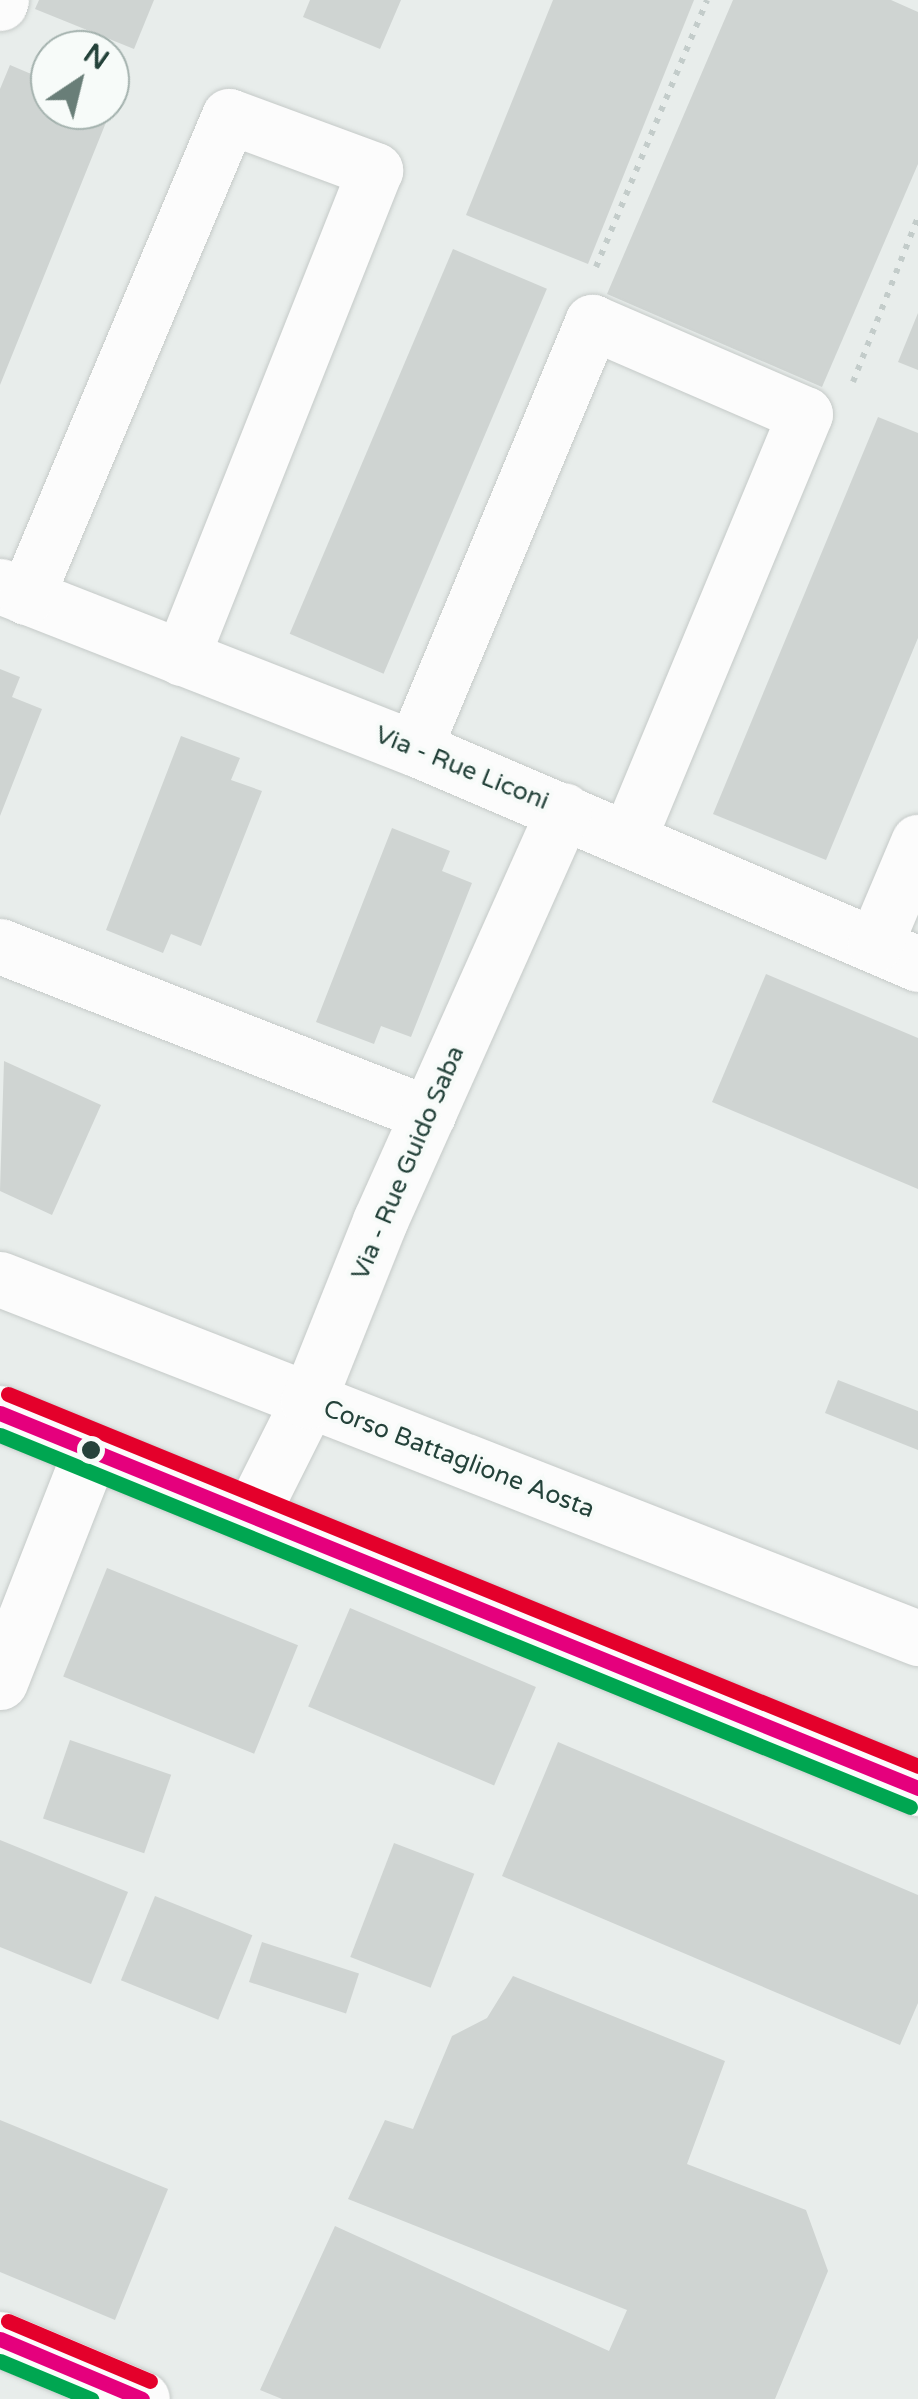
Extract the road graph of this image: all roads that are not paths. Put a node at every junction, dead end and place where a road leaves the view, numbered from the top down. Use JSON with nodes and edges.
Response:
{"nodes":[{"id":1,"x":13,"y":592,"type":"edge"},
{"id":2,"x":181,"y":658,"type":"junction"},
{"id":3,"x":414,"y":748,"type":"junction"},
{"id":4,"x":564,"y":810,"type":"junction"},
{"id":5,"x":629,"y":836,"type":"junction"},
{"id":6,"x":918,"y":842,"type":"edge"},
{"id":7,"x":0,"y":946,"type":"edge"},
{"id":8,"x":897,"y":954,"type":"edge"},
{"id":9,"x":428,"y":1114,"type":"junction"},
{"id":10,"x":0,"y":1279,"type":"edge"},
{"id":11,"x":308,"y":1402,"type":"junction"},
{"id":12,"x":0,"y":1413,"type":"edge"},
{"id":13,"x":91,"y":1450,"type":"junction"},
{"id":14,"x":251,"y":1515,"type":"junction"},
{"id":15,"x":918,"y":1638,"type":"edge"},
{"id":16,"x":0,"y":1682,"type":"edge"},
{"id":17,"x":918,"y":1788,"type":"edge"},
{"id":18,"x":0,"y":2339,"type":"edge"},
{"id":19,"x":142,"y":2399,"type":"edge"}],
"edges":[{"from":1,"to":2,"type":"street","name":"Via - Rue Liconi"},
{"from":1,"to":2,"type":"street"},
{"from":2,"to":3,"type":"street","name":"Via - Rue Liconi"},
{"from":3,"to":4,"type":"street","name":"Via - Rue Liconi"},
{"from":3,"to":5,"type":"street"},
{"from":4,"to":5,"type":"street","name":"Via - Rue Liconi"},
{"from":4,"to":9,"type":"street","name":"Via - Rue Guido Saba"},
{"from":5,"to":8,"type":"street","name":"Via - Rue Liconi"},
{"from":6,"to":8,"type":"street"},
{"from":7,"to":9,"type":"street"},
{"from":9,"to":11,"type":"street","name":"Via - Rue Guido Saba"},
{"from":10,"to":11,"type":"street","name":"Corso Battaglione Aosta"},
{"from":11,"to":14,"type":"street","name":"Via - Rue Guido Saba"},
{"from":11,"to":15,"type":"street","name":"Corso Battaglione Aosta"},
{"from":12,"to":13,"type":"street"},
{"from":13,"to":14,"type":"street"},
{"from":13,"to":16,"type":"street"},
{"from":14,"to":17,"type":"street"},
{"from":18,"to":19,"type":"street"}]}
